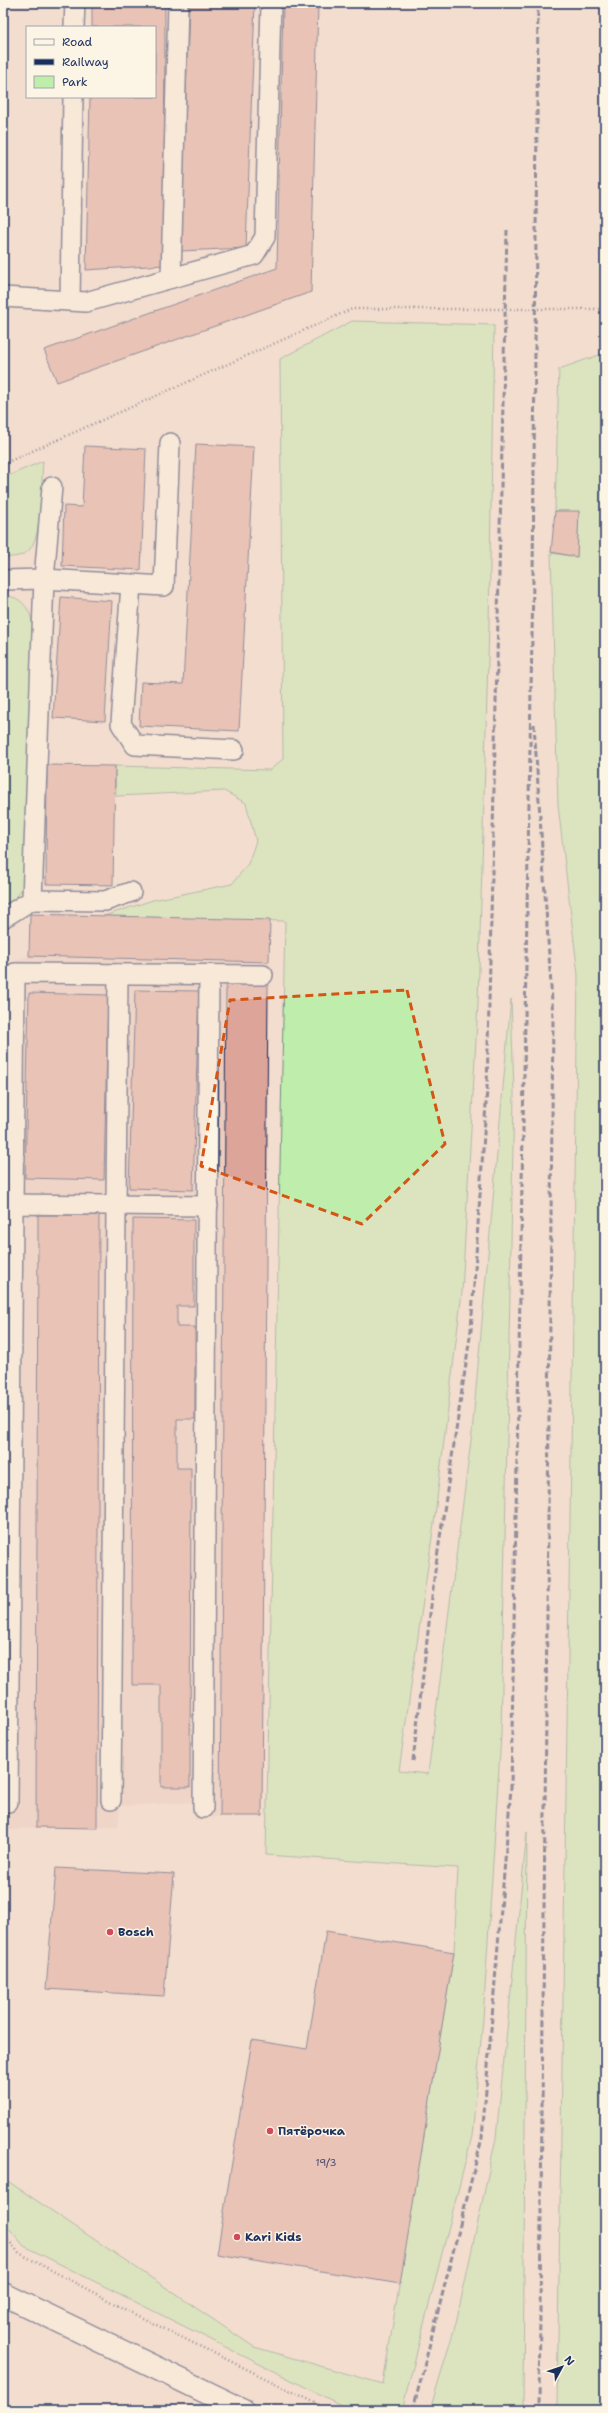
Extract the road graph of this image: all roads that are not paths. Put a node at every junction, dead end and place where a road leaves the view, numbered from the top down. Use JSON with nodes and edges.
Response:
{"nodes":[{"id":1,"x":75,"y":3,"type":"edge"},
{"id":2,"x":178,"y":3,"type":"edge"},
{"id":3,"x":271,"y":3,"type":"edge"},
{"id":4,"x":74,"y":26,"type":"edge"},
{"id":5,"x":73,"y":98,"type":"edge"},
{"id":6,"x":171,"y":278,"type":"junction"},
{"id":7,"x":3,"y":297,"type":"edge"},
{"id":8,"x":70,"y":301,"type":"junction"},
{"id":9,"x":170,"y":443,"type":"dead end"},
{"id":10,"x":52,"y":487,"type":"dead end"},
{"id":11,"x":44,"y":579,"type":"junction"},
{"id":12,"x":3,"y":580,"type":"edge"},
{"id":13,"x":131,"y":584,"type":"junction"},
{"id":14,"x":234,"y":750,"type":"dead end"},
{"id":15,"x":131,"y":892,"type":"dead end"},
{"id":16,"x":32,"y":900,"type":"junction"},
{"id":17,"x":3,"y":918,"type":"edge"},
{"id":18,"x":118,"y":974,"type":"junction"},
{"id":19,"x":209,"y":975,"type":"junction"},
{"id":20,"x":263,"y":975,"type":"dead end"},
{"id":21,"x":8,"y":1204,"type":"edge"},
{"id":22,"x":116,"y":1205,"type":"junction"},
{"id":23,"x":208,"y":1206,"type":"junction"},
{"id":24,"x":111,"y":1800,"type":"dead end"},
{"id":25,"x":8,"y":1802,"type":"dead end"},
{"id":26,"x":203,"y":1808,"type":"dead end"},
{"id":27,"x":3,"y":2294,"type":"edge"},
{"id":28,"x":243,"y":2410,"type":"edge"}],
"edges":[{"from":1,"to":4,"type":"lane"},
{"from":2,"to":6,"type":"lane"},
{"from":3,"to":6,"type":"lane"},
{"from":5,"to":8,"type":"lane"},
{"from":6,"to":8,"type":"lane"},
{"from":7,"to":8,"type":"lane"},
{"from":9,"to":13,"type":"lane"},
{"from":10,"to":11,"type":"lane"},
{"from":11,"to":12,"type":"lane"},
{"from":11,"to":13,"type":"lane"},
{"from":11,"to":16,"type":"lane"},
{"from":13,"to":14,"type":"lane"},
{"from":15,"to":16,"type":"lane"},
{"from":16,"to":17,"type":"lane"},
{"from":18,"to":19,"type":"lane"},
{"from":18,"to":21,"type":"lane"},
{"from":18,"to":22,"type":"lane"},
{"from":19,"to":20,"type":"lane"},
{"from":19,"to":23,"type":"lane"},
{"from":21,"to":22,"type":"lane"},
{"from":21,"to":25,"type":"lane"},
{"from":22,"to":23,"type":"lane"},
{"from":22,"to":24,"type":"lane"},
{"from":23,"to":26,"type":"lane"},
{"from":27,"to":28,"type":"street"}]}
